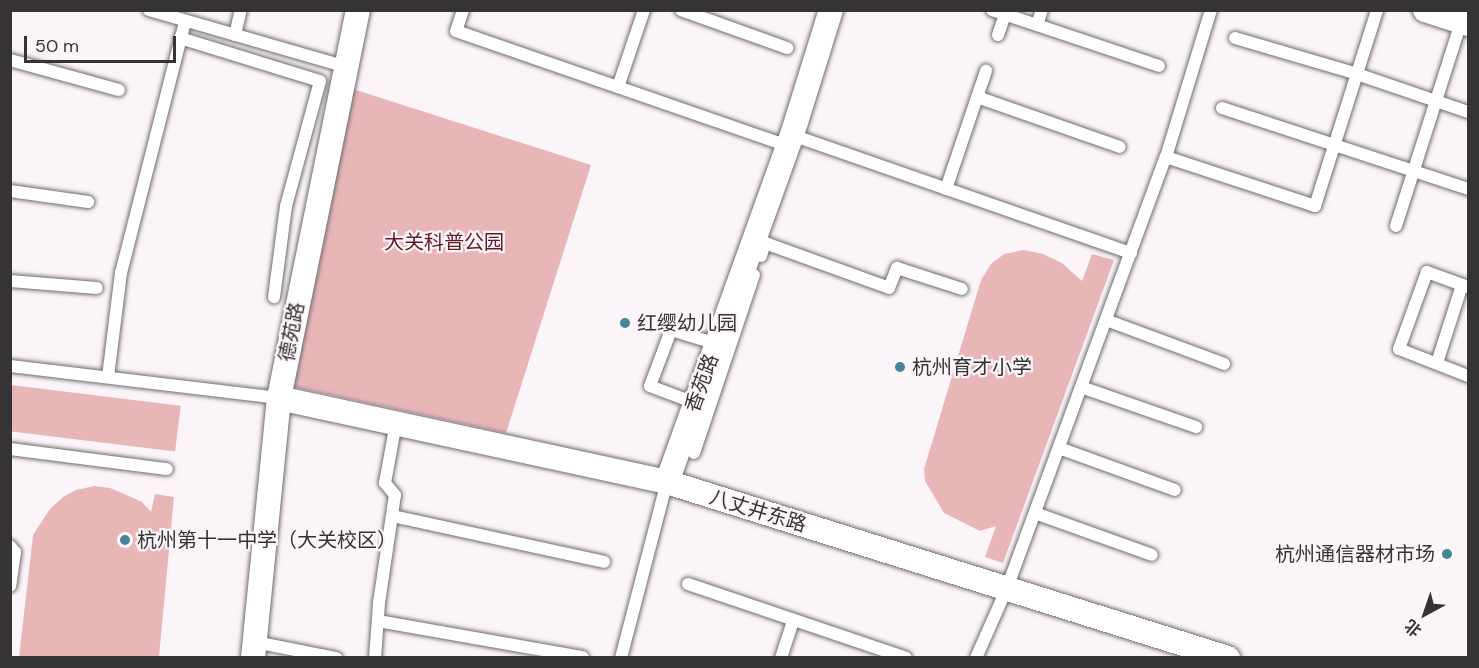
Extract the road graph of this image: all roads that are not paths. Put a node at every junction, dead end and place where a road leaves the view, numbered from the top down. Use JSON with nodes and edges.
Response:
{"nodes":[{"id":1,"x":149,"y":10,"type":"edge"},
{"id":2,"x":241,"y":10,"type":"edge"},
{"id":3,"x":358,"y":10,"type":"edge"},
{"id":4,"x":463,"y":10,"type":"edge"},
{"id":5,"x":644,"y":10,"type":"edge"},
{"id":6,"x":681,"y":10,"type":"edge"},
{"id":7,"x":831,"y":10,"type":"edge"},
{"id":8,"x":992,"y":10,"type":"edge"},
{"id":9,"x":1042,"y":10,"type":"edge"},
{"id":10,"x":1211,"y":10,"type":"edge"},
{"id":11,"x":1377,"y":10,"type":"edge"},
{"id":12,"x":1425,"y":10,"type":"edge"},
{"id":13,"x":1005,"y":15,"type":"junction"},
{"id":14,"x":185,"y":21,"type":"junction"},
{"id":15,"x":1465,"y":23,"type":"edge"},
{"id":16,"x":1037,"y":25,"type":"junction"},
{"id":17,"x":235,"y":35,"type":"junction"},
{"id":18,"x":998,"y":35,"type":"dead end"},
{"id":19,"x":180,"y":38,"type":"junction"},
{"id":20,"x":1235,"y":38,"type":"dead end"},
{"id":21,"x":787,"y":48,"type":"dead end"},
{"id":22,"x":10,"y":60,"type":"edge"},
{"id":23,"x":1159,"y":66,"type":"dead end"},
{"id":24,"x":346,"y":67,"type":"junction"},
{"id":25,"x":986,"y":71,"type":"dead end"},
{"id":26,"x":1357,"y":74,"type":"junction"},
{"id":27,"x":618,"y":87,"type":"junction"},
{"id":28,"x":119,"y":90,"type":"dead end"},
{"id":29,"x":977,"y":97,"type":"junction"},
{"id":30,"x":1436,"y":101,"type":"junction"},
{"id":31,"x":1222,"y":108,"type":"dead end"},
{"id":32,"x":1468,"y":112,"type":"edge"},
{"id":33,"x":790,"y":140,"type":"junction"},
{"id":34,"x":1335,"y":144,"type":"junction"},
{"id":35,"x":1120,"y":147,"type":"dead end"},
{"id":36,"x":1166,"y":157,"type":"junction"},
{"id":37,"x":1414,"y":171,"type":"junction"},
{"id":38,"x":946,"y":189,"type":"junction"},
{"id":39,"x":1468,"y":189,"type":"edge"},
{"id":40,"x":10,"y":191,"type":"edge"},
{"id":41,"x":88,"y":202,"type":"dead end"},
{"id":42,"x":1396,"y":226,"type":"dead end"},
{"id":43,"x":1131,"y":254,"type":"junction"},
{"id":44,"x":10,"y":280,"type":"edge"},
{"id":45,"x":1465,"y":286,"type":"edge"},
{"id":46,"x":97,"y":288,"type":"dead end"},
{"id":47,"x":962,"y":289,"type":"dead end"},
{"id":48,"x":274,"y":297,"type":"dead end"},
{"id":49,"x":1106,"y":320,"type":"junction"},
{"id":50,"x":725,"y":334,"type":"junction"},
{"id":51,"x":1437,"y":363,"type":"junction"},
{"id":52,"x":1224,"y":364,"type":"dead end"},
{"id":53,"x":10,"y":366,"type":"edge"},
{"id":54,"x":1468,"y":376,"type":"edge"},
{"id":55,"x":108,"y":377,"type":"junction"},
{"id":56,"x":1082,"y":387,"type":"junction"},
{"id":57,"x":279,"y":398,"type":"junction"},
{"id":58,"x":695,"y":403,"type":"junction"},
{"id":59,"x":396,"y":423,"type":"junction"},
{"id":60,"x":1196,"y":427,"type":"dead end"},
{"id":61,"x":1059,"y":448,"type":"junction"},
{"id":62,"x":10,"y":449,"type":"edge"},
{"id":63,"x":694,"y":453,"type":"dead end"},
{"id":64,"x":167,"y":469,"type":"dead end"},
{"id":65,"x":667,"y":482,"type":"junction"},
{"id":66,"x":1175,"y":490,"type":"dead end"},
{"id":67,"x":1035,"y":513,"type":"junction"},
{"id":68,"x":392,"y":516,"type":"junction"},
{"id":69,"x":10,"y":546,"type":"edge"},
{"id":70,"x":1152,"y":555,"type":"dead end"},
{"id":71,"x":604,"y":562,"type":"dead end"},
{"id":72,"x":688,"y":584,"type":"dead end"},
{"id":73,"x":10,"y":586,"type":"edge"},
{"id":74,"x":1007,"y":588,"type":"junction"},
{"id":75,"x":378,"y":621,"type":"junction"},
{"id":76,"x":794,"y":621,"type":"junction"},
{"id":77,"x":254,"y":650,"type":"edge"},
{"id":78,"x":336,"y":657,"type":"edge"},
{"id":79,"x":375,"y":657,"type":"edge"},
{"id":80,"x":583,"y":657,"type":"edge"},
{"id":81,"x":621,"y":657,"type":"edge"},
{"id":82,"x":781,"y":657,"type":"edge"},
{"id":83,"x":906,"y":657,"type":"edge"},
{"id":84,"x":976,"y":657,"type":"edge"},
{"id":85,"x":1228,"y":657,"type":"edge"}],
"edges":[{"from":1,"to":14,"type":"lane"},
{"from":2,"to":17,"type":"lane"},
{"from":3,"to":24,"type":"street","name":"德苑路"},
{"from":4,"to":27,"type":"lane"},
{"from":5,"to":27,"type":"lane"},
{"from":6,"to":21,"type":"lane"},
{"from":7,"to":33,"type":"street","name":"香苑路"},
{"from":8,"to":13,"type":"lane"},
{"from":9,"to":16,"type":"lane"},
{"from":10,"to":36,"type":"lane"},
{"from":11,"to":26,"type":"lane"},
{"from":12,"to":15,"type":"street"},
{"from":13,"to":16,"type":"lane"},
{"from":13,"to":18,"type":"lane"},
{"from":14,"to":17,"type":"lane"},
{"from":14,"to":19,"type":"lane"},
{"from":15,"to":30,"type":"lane"},
{"from":16,"to":23,"type":"lane"},
{"from":17,"to":24,"type":"lane"},
{"from":19,"to":48,"type":"lane"},
{"from":19,"to":55,"type":"lane"},
{"from":20,"to":26,"type":"lane"},
{"from":22,"to":28,"type":"lane"},
{"from":24,"to":57,"type":"street","name":"德苑路"},
{"from":25,"to":29,"type":"lane"},
{"from":26,"to":30,"type":"lane"},
{"from":26,"to":34,"type":"lane"},
{"from":27,"to":33,"type":"lane"},
{"from":29,"to":35,"type":"lane"},
{"from":29,"to":38,"type":"lane"},
{"from":30,"to":32,"type":"lane"},
{"from":30,"to":37,"type":"lane"},
{"from":31,"to":34,"type":"lane"},
{"from":33,"to":38,"type":"lane"},
{"from":33,"to":50,"type":"street","name":"香苑路"},
{"from":34,"to":36,"type":"lane"},
{"from":34,"to":37,"type":"lane"},
{"from":36,"to":43,"type":"lane"},
{"from":37,"to":39,"type":"lane"},
{"from":37,"to":42,"type":"lane"},
{"from":38,"to":43,"type":"lane"},
{"from":40,"to":41,"type":"lane"},
{"from":43,"to":49,"type":"lane"},
{"from":44,"to":46,"type":"lane"},
{"from":45,"to":51,"type":"lane"},
{"from":45,"to":51,"type":"lane"},
{"from":47,"to":50,"type":"lane"},
{"from":49,"to":52,"type":"lane"},
{"from":49,"to":56,"type":"lane"},
{"from":50,"to":58,"type":"street","name":"香苑路"},
{"from":50,"to":58,"type":"lane"},
{"from":50,"to":63,"type":"lane"},
{"from":51,"to":54,"type":"lane"},
{"from":53,"to":55,"type":"lane"},
{"from":55,"to":57,"type":"lane"},
{"from":56,"to":60,"type":"lane"},
{"from":56,"to":61,"type":"lane"},
{"from":57,"to":59,"type":"street","name":"八丈井东路"},
{"from":57,"to":77,"type":"street","name":"德苑路"},
{"from":58,"to":65,"type":"street","name":"香苑路"},
{"from":59,"to":65,"type":"street","name":"八丈井东路"},
{"from":59,"to":68,"type":"lane"},
{"from":61,"to":66,"type":"lane"},
{"from":61,"to":67,"type":"lane"},
{"from":62,"to":64,"type":"lane"},
{"from":65,"to":74,"type":"street","name":"八丈井东路"},
{"from":65,"to":81,"type":"lane","name":"香苑路"},
{"from":67,"to":70,"type":"lane"},
{"from":67,"to":74,"type":"lane"},
{"from":68,"to":71,"type":"lane"},
{"from":68,"to":75,"type":"lane"},
{"from":69,"to":73,"type":"lane"},
{"from":72,"to":76,"type":"lane"},
{"from":74,"to":84,"type":"lane"},
{"from":74,"to":85,"type":"street","name":"八丈井东路"},
{"from":75,"to":79,"type":"lane"},
{"from":75,"to":80,"type":"lane"},
{"from":76,"to":82,"type":"lane"},
{"from":76,"to":83,"type":"lane"},
{"from":77,"to":78,"type":"lane"}]}
